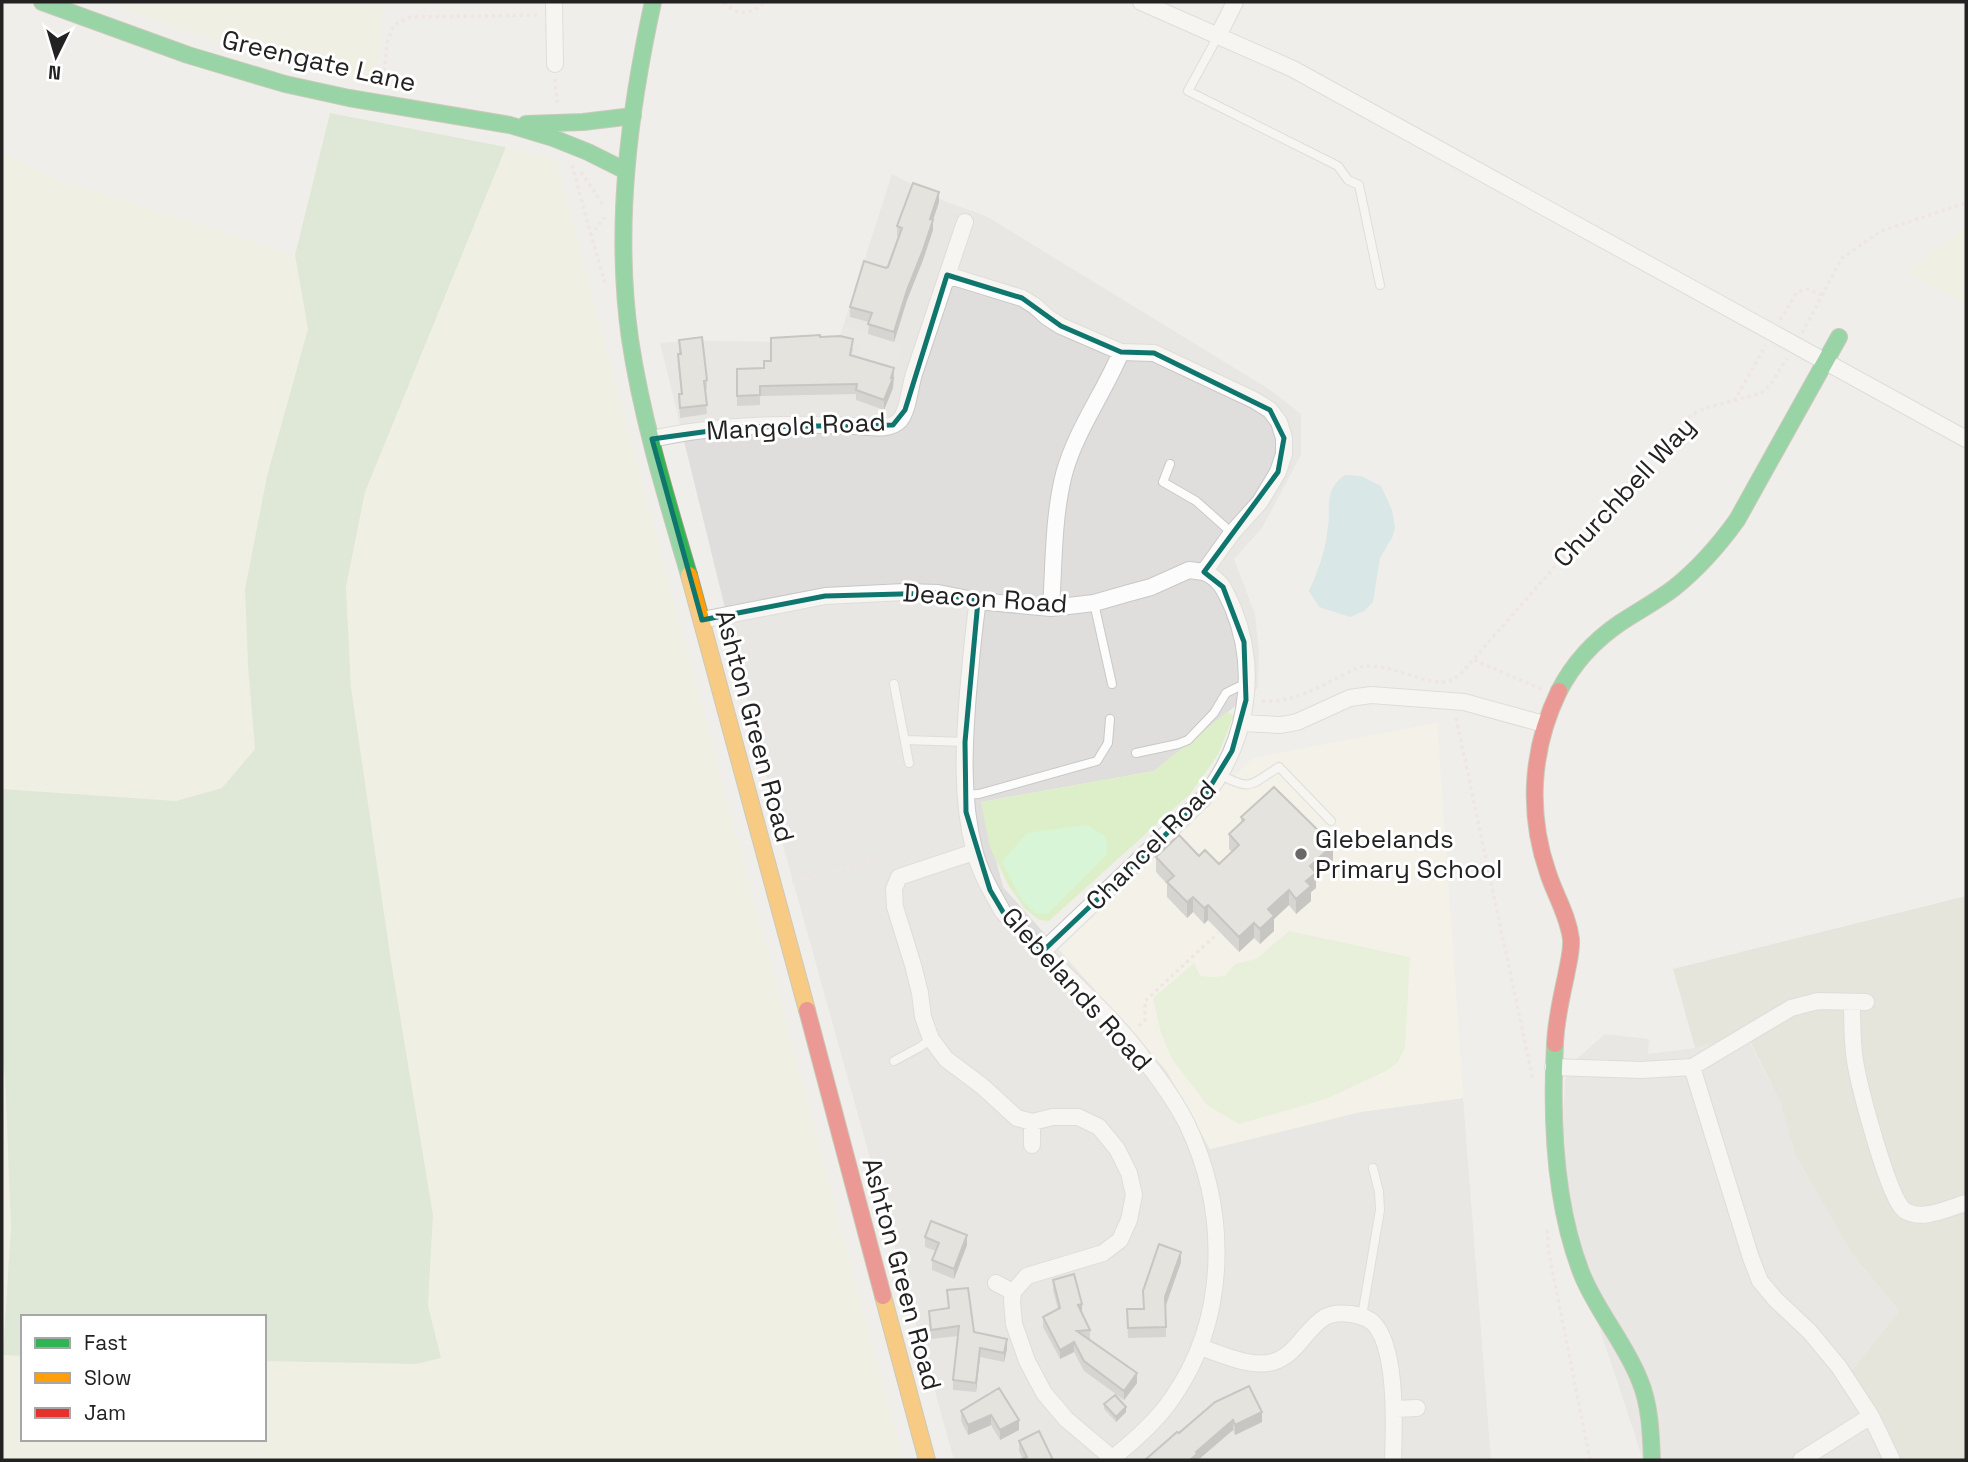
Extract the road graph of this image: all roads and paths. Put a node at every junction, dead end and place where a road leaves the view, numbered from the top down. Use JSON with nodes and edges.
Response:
{"nodes":[{"id":1,"x":42,"y":2,"type":"edge"},
{"id":2,"x":653,"y":2,"type":"edge"},
{"id":3,"x":724,"y":2,"type":"edge"},
{"id":4,"x":764,"y":2,"type":"edge"},
{"id":5,"x":1140,"y":2,"type":"edge"},
{"id":6,"x":1235,"y":2,"type":"edge"},
{"id":7,"x":555,"y":9,"type":"edge"},
{"id":8,"x":1218,"y":36,"type":"junction"},
{"id":9,"x":555,"y":64,"type":"joint"},
{"id":10,"x":382,"y":103,"type":"junction"},
{"id":11,"x":633,"y":116,"type":"junction"},
{"id":12,"x":559,"y":122,"type":"junction"},
{"id":13,"x":510,"y":125,"type":"junction"},
{"id":14,"x":572,"y":165,"type":"dead end"},
{"id":15,"x":626,"y":171,"type":"junction"},
{"id":16,"x":1966,"y":203,"type":"edge"},
{"id":17,"x":965,"y":222,"type":"dead end"},
{"id":18,"x":591,"y":235,"type":"dead end"},
{"id":19,"x":947,"y":275,"type":"junction"},
{"id":20,"x":1380,"y":285,"type":"dead end"},
{"id":21,"x":1839,"y":337,"type":"dead end"},
{"id":22,"x":1794,"y":346,"type":"junction"},
{"id":23,"x":1121,"y":352,"type":"junction"},
{"id":24,"x":1825,"y":363,"type":"junction"},
{"id":25,"x":652,"y":439,"type":"junction"},
{"id":26,"x":1966,"y":439,"type":"edge"},
{"id":27,"x":1170,"y":464,"type":"dead end"},
{"id":28,"x":1232,"y":533,"type":"junction"},
{"id":29,"x":1204,"y":572,"type":"junction"},
{"id":30,"x":978,"y":601,"type":"junction"},
{"id":31,"x":1094,"y":603,"type":"junction"},
{"id":32,"x":1051,"y":608,"type":"junction"},
{"id":33,"x":702,"y":621,"type":"junction"},
{"id":34,"x":1474,"y":659,"type":"junction"},
{"id":35,"x":1448,"y":681,"type":"junction"},
{"id":36,"x":894,"y":684,"type":"dead end"},
{"id":37,"x":1112,"y":684,"type":"dead end"},
{"id":38,"x":1247,"y":693,"type":"junction"},
{"id":39,"x":1555,"y":696,"type":"junction"},
{"id":40,"x":1452,"y":701,"type":"junction"},
{"id":41,"x":1110,"y":719,"type":"dead end"},
{"id":42,"x":1241,"y":723,"type":"junction"},
{"id":43,"x":1544,"y":724,"type":"junction"},
{"id":44,"x":906,"y":740,"type":"junction"},
{"id":45,"x":965,"y":742,"type":"junction"},
{"id":46,"x":1136,"y":753,"type":"dead end"},
{"id":47,"x":909,"y":762,"type":"dead end"},
{"id":48,"x":1221,"y":775,"type":"junction"},
{"id":49,"x":965,"y":795,"type":"junction"},
{"id":50,"x":1331,"y":821,"type":"dead end"},
{"id":51,"x":974,"y":852,"type":"junction"},
{"id":52,"x":899,"y":877,"type":"junction"},
{"id":53,"x":773,"y":887,"type":"junction"},
{"id":54,"x":1218,"y":933,"type":"edge"},
{"id":55,"x":1043,"y":951,"type":"junction"},
{"id":56,"x":931,"y":1039,"type":"junction"},
{"id":57,"x":1128,"y":1039,"type":"junction"},
{"id":58,"x":894,"y":1061,"type":"dead end"},
{"id":59,"x":1553,"y":1067,"type":"junction"},
{"id":60,"x":1692,"y":1067,"type":"junction"},
{"id":61,"x":1534,"y":1092,"type":"dead end"},
{"id":62,"x":1032,"y":1122,"type":"junction"},
{"id":63,"x":1032,"y":1144,"type":"dead end"},
{"id":64,"x":1373,"y":1168,"type":"dead end"},
{"id":65,"x":1966,"y":1203,"type":"edge"},
{"id":66,"x":1547,"y":1226,"type":"dead end"},
{"id":67,"x":996,"y":1283,"type":"dead end"},
{"id":68,"x":1013,"y":1292,"type":"junction"},
{"id":69,"x":1362,"y":1316,"type":"junction"},
{"id":70,"x":1200,"y":1347,"type":"junction"},
{"id":71,"x":1418,"y":1408,"type":"dead end"},
{"id":72,"x":1395,"y":1409,"type":"junction"},
{"id":73,"x":1871,"y":1416,"type":"junction"},
{"id":74,"x":927,"y":1458,"type":"edge"},
{"id":75,"x":1111,"y":1459,"type":"edge"},
{"id":76,"x":1393,"y":1460,"type":"edge"},
{"id":77,"x":1590,"y":1460,"type":"edge"},
{"id":78,"x":1652,"y":1460,"type":"edge"},
{"id":79,"x":1801,"y":1460,"type":"edge"},
{"id":80,"x":1892,"y":1460,"type":"edge"}],
"edges":[{"from":1,"to":10,"type":"street","name":"Greengate Lane"},
{"from":2,"to":11,"type":"street","name":"Ashton Green Road"},
{"from":3,"to":4,"type":"path"},
{"from":5,"to":8,"type":"street"},
{"from":6,"to":8,"type":"street"},
{"from":7,"to":9,"type":"street"},
{"from":7,"to":10,"type":"path"},
{"from":8,"to":20,"type":"lane"},
{"from":8,"to":22,"type":"street"},
{"from":9,"to":12,"type":"path"},
{"from":10,"to":13,"type":"street","name":"Greengate Lane"},
{"from":11,"to":12,"type":"street","name":"Greengate Lane"},
{"from":11,"to":15,"type":"street","name":"Ashton Green Road"},
{"from":12,"to":13,"type":"street","name":"Greengate Lane"},
{"from":13,"to":15,"type":"street","name":"Greengate Lane"},
{"from":14,"to":18,"type":"path"},
{"from":15,"to":25,"type":"street","name":"Ashton Green Road"},
{"from":16,"to":22,"type":"path","name":"Churchbell Way"},
{"from":17,"to":19,"type":"street","name":"Mangold Road"},
{"from":19,"to":23,"type":"street"},
{"from":19,"to":25,"type":"street","name":"Mangold Road"},
{"from":21,"to":24,"type":"street"},
{"from":22,"to":24,"type":"street"},
{"from":22,"to":34,"type":"path","name":"Churchbell Way"},
{"from":23,"to":28,"type":"street"},
{"from":23,"to":32,"type":"street"},
{"from":24,"to":26,"type":"street"},
{"from":24,"to":39,"type":"street"},
{"from":25,"to":33,"type":"street","name":"Ashton Green Road"},
{"from":27,"to":28,"type":"lane"},
{"from":28,"to":29,"type":"street"},
{"from":29,"to":31,"type":"street","name":"Deacon Road"},
{"from":29,"to":38,"type":"street","name":"Chancel Road"},
{"from":30,"to":32,"type":"street","name":"Deacon Road"},
{"from":30,"to":33,"type":"street","name":"Deacon Road"},
{"from":30,"to":45,"type":"street","name":"Glebelands Road"},
{"from":31,"to":32,"type":"street","name":"Deacon Road"},
{"from":31,"to":37,"type":"lane"},
{"from":33,"to":53,"type":"street","name":"Ashton Green Road"},
{"from":34,"to":35,"type":"path","name":"Churchbell Way"},
{"from":34,"to":39,"type":"path"},
{"from":35,"to":38,"type":"path"},
{"from":35,"to":40,"type":"path"},
{"from":36,"to":44,"type":"lane"},
{"from":38,"to":42,"type":"street","name":"Chancel Road"},
{"from":38,"to":46,"type":"lane"},
{"from":39,"to":43,"type":"street"},
{"from":40,"to":42,"type":"street"},
{"from":40,"to":43,"type":"street"},
{"from":40,"to":61,"type":"path"},
{"from":41,"to":49,"type":"lane"},
{"from":42,"to":48,"type":"street","name":"Chancel Road"},
{"from":43,"to":59,"type":"street"},
{"from":44,"to":45,"type":"lane"},
{"from":44,"to":47,"type":"lane"},
{"from":45,"to":49,"type":"street","name":"Glebelands Road"},
{"from":48,"to":50,"type":"lane"},
{"from":48,"to":55,"type":"street","name":"Chancel Road"},
{"from":49,"to":51,"type":"street","name":"Glebelands Road"},
{"from":51,"to":52,"type":"street"},
{"from":51,"to":55,"type":"street","name":"Glebelands Road"},
{"from":52,"to":53,"type":"path"},
{"from":52,"to":56,"type":"street"},
{"from":53,"to":74,"type":"street","name":"Ashton Green Road"},
{"from":54,"to":57,"type":"path"},
{"from":55,"to":57,"type":"street","name":"Glebelands Road"},
{"from":56,"to":58,"type":"lane"},
{"from":56,"to":62,"type":"street"},
{"from":57,"to":70,"type":"street","name":"Glebelands Road"},
{"from":59,"to":60,"type":"street"},
{"from":59,"to":78,"type":"street"},
{"from":60,"to":65,"type":"street"},
{"from":60,"to":73,"type":"street"},
{"from":62,"to":63,"type":"street"},
{"from":62,"to":68,"type":"street"},
{"from":64,"to":69,"type":"lane"},
{"from":66,"to":77,"type":"path"},
{"from":67,"to":68,"type":"street"},
{"from":68,"to":75,"type":"street"},
{"from":69,"to":70,"type":"street"},
{"from":69,"to":72,"type":"street"},
{"from":70,"to":75,"type":"street","name":"Glebelands Road"},
{"from":71,"to":72,"type":"street"},
{"from":72,"to":76,"type":"street"},
{"from":73,"to":79,"type":"street"},
{"from":73,"to":80,"type":"street"}]}
